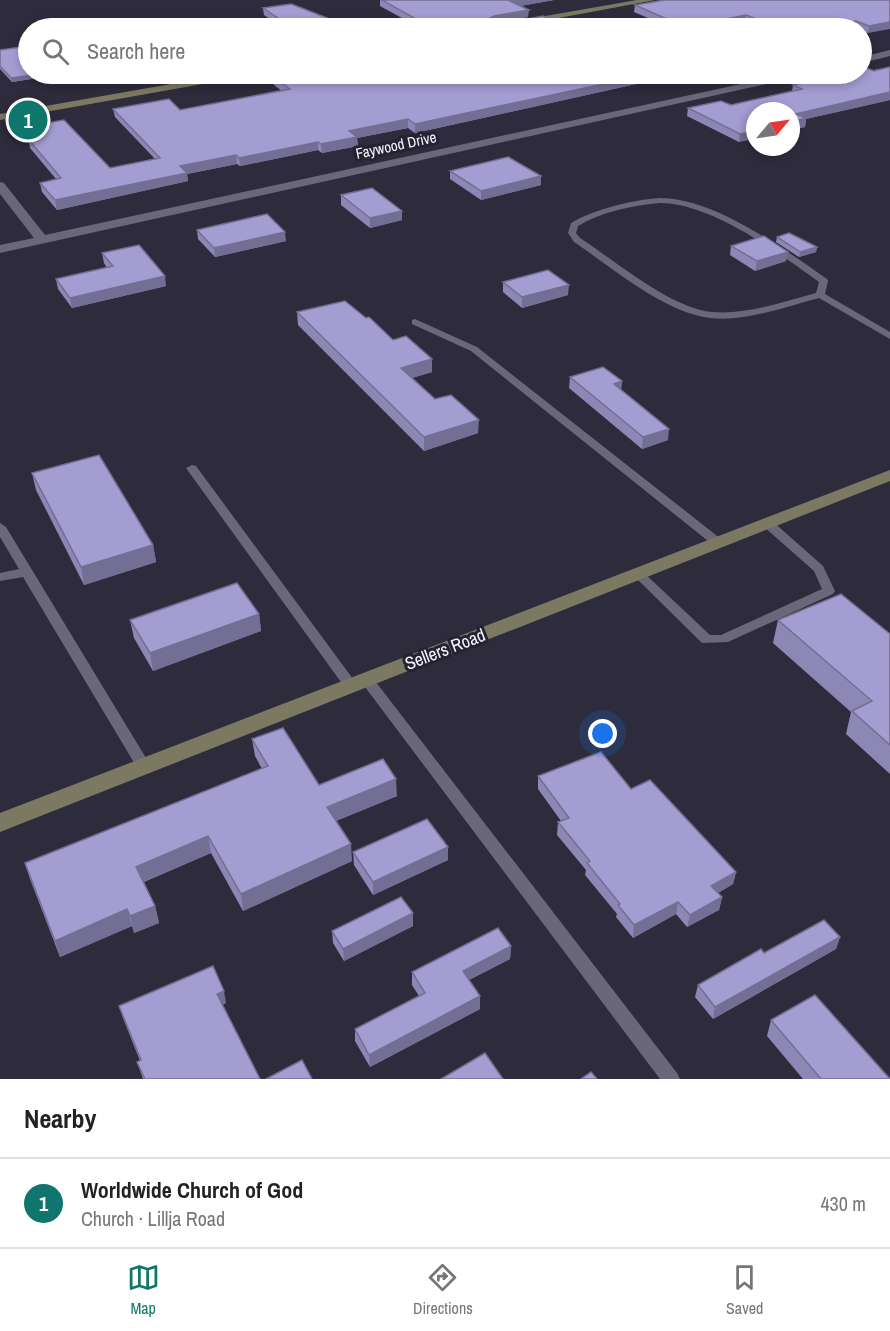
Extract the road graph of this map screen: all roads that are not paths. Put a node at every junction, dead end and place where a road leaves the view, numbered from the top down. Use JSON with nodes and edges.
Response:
{"nodes":[{"id":1,"x":651,"y":0,"type":"edge"},
{"id":2,"x":550,"y":18,"type":"edge"},
{"id":3,"x":890,"y":53,"type":"edge"},
{"id":4,"x":872,"y":57,"type":"edge"},
{"id":5,"x":186,"y":84,"type":"edge"},
{"id":6,"x":752,"y":84,"type":"edge"},
{"id":7,"x":0,"y":117,"type":"edge"},
{"id":8,"x":0,"y":186,"type":"edge"},
{"id":9,"x":42,"y":240,"type":"junction"},
{"id":10,"x":0,"y":249,"type":"edge"},
{"id":11,"x":820,"y":295,"type":"junction"},
{"id":12,"x":415,"y":322,"type":"dead end"},
{"id":13,"x":890,"y":336,"type":"edge"},
{"id":14,"x":192,"y":468,"type":"dead end"},
{"id":15,"x":890,"y":475,"type":"edge"},
{"id":16,"x":767,"y":523,"type":"junction"},
{"id":17,"x":0,"y":527,"type":"edge"},
{"id":18,"x":717,"y":542,"type":"junction"},
{"id":19,"x":27,"y":572,"type":"junction"},
{"id":20,"x":638,"y":574,"type":"junction"},
{"id":21,"x":0,"y":577,"type":"edge"},
{"id":22,"x":359,"y":683,"type":"junction"},
{"id":23,"x":144,"y":767,"type":"junction"},
{"id":24,"x":0,"y":823,"type":"edge"},
{"id":25,"x":671,"y":1079,"type":"edge"}],
"edges":[{"from":1,"to":2,"type":"street"},
{"from":3,"to":4,"type":"street"},
{"from":5,"to":7,"type":"street"},
{"from":6,"to":9,"type":"street","name":"Faywood Drive"},
{"from":8,"to":9,"type":"street"},
{"from":9,"to":10,"type":"street","name":"Faywood Drive"},
{"from":11,"to":11,"type":"lane"},
{"from":11,"to":13,"type":"lane"},
{"from":12,"to":18,"type":"lane"},
{"from":14,"to":22,"type":"lane"},
{"from":15,"to":16,"type":"street","name":"Sellers Road"},
{"from":16,"to":18,"type":"street","name":"Sellers Road"},
{"from":16,"to":20,"type":"lane"},
{"from":17,"to":19,"type":"lane"},
{"from":18,"to":20,"type":"street","name":"Sellers Road"},
{"from":19,"to":21,"type":"lane"},
{"from":19,"to":23,"type":"lane"},
{"from":20,"to":22,"type":"street","name":"Sellers Road"},
{"from":22,"to":23,"type":"street","name":"Sellers Road"},
{"from":22,"to":25,"type":"lane"},
{"from":23,"to":24,"type":"street","name":"Sellers Road"}]}
